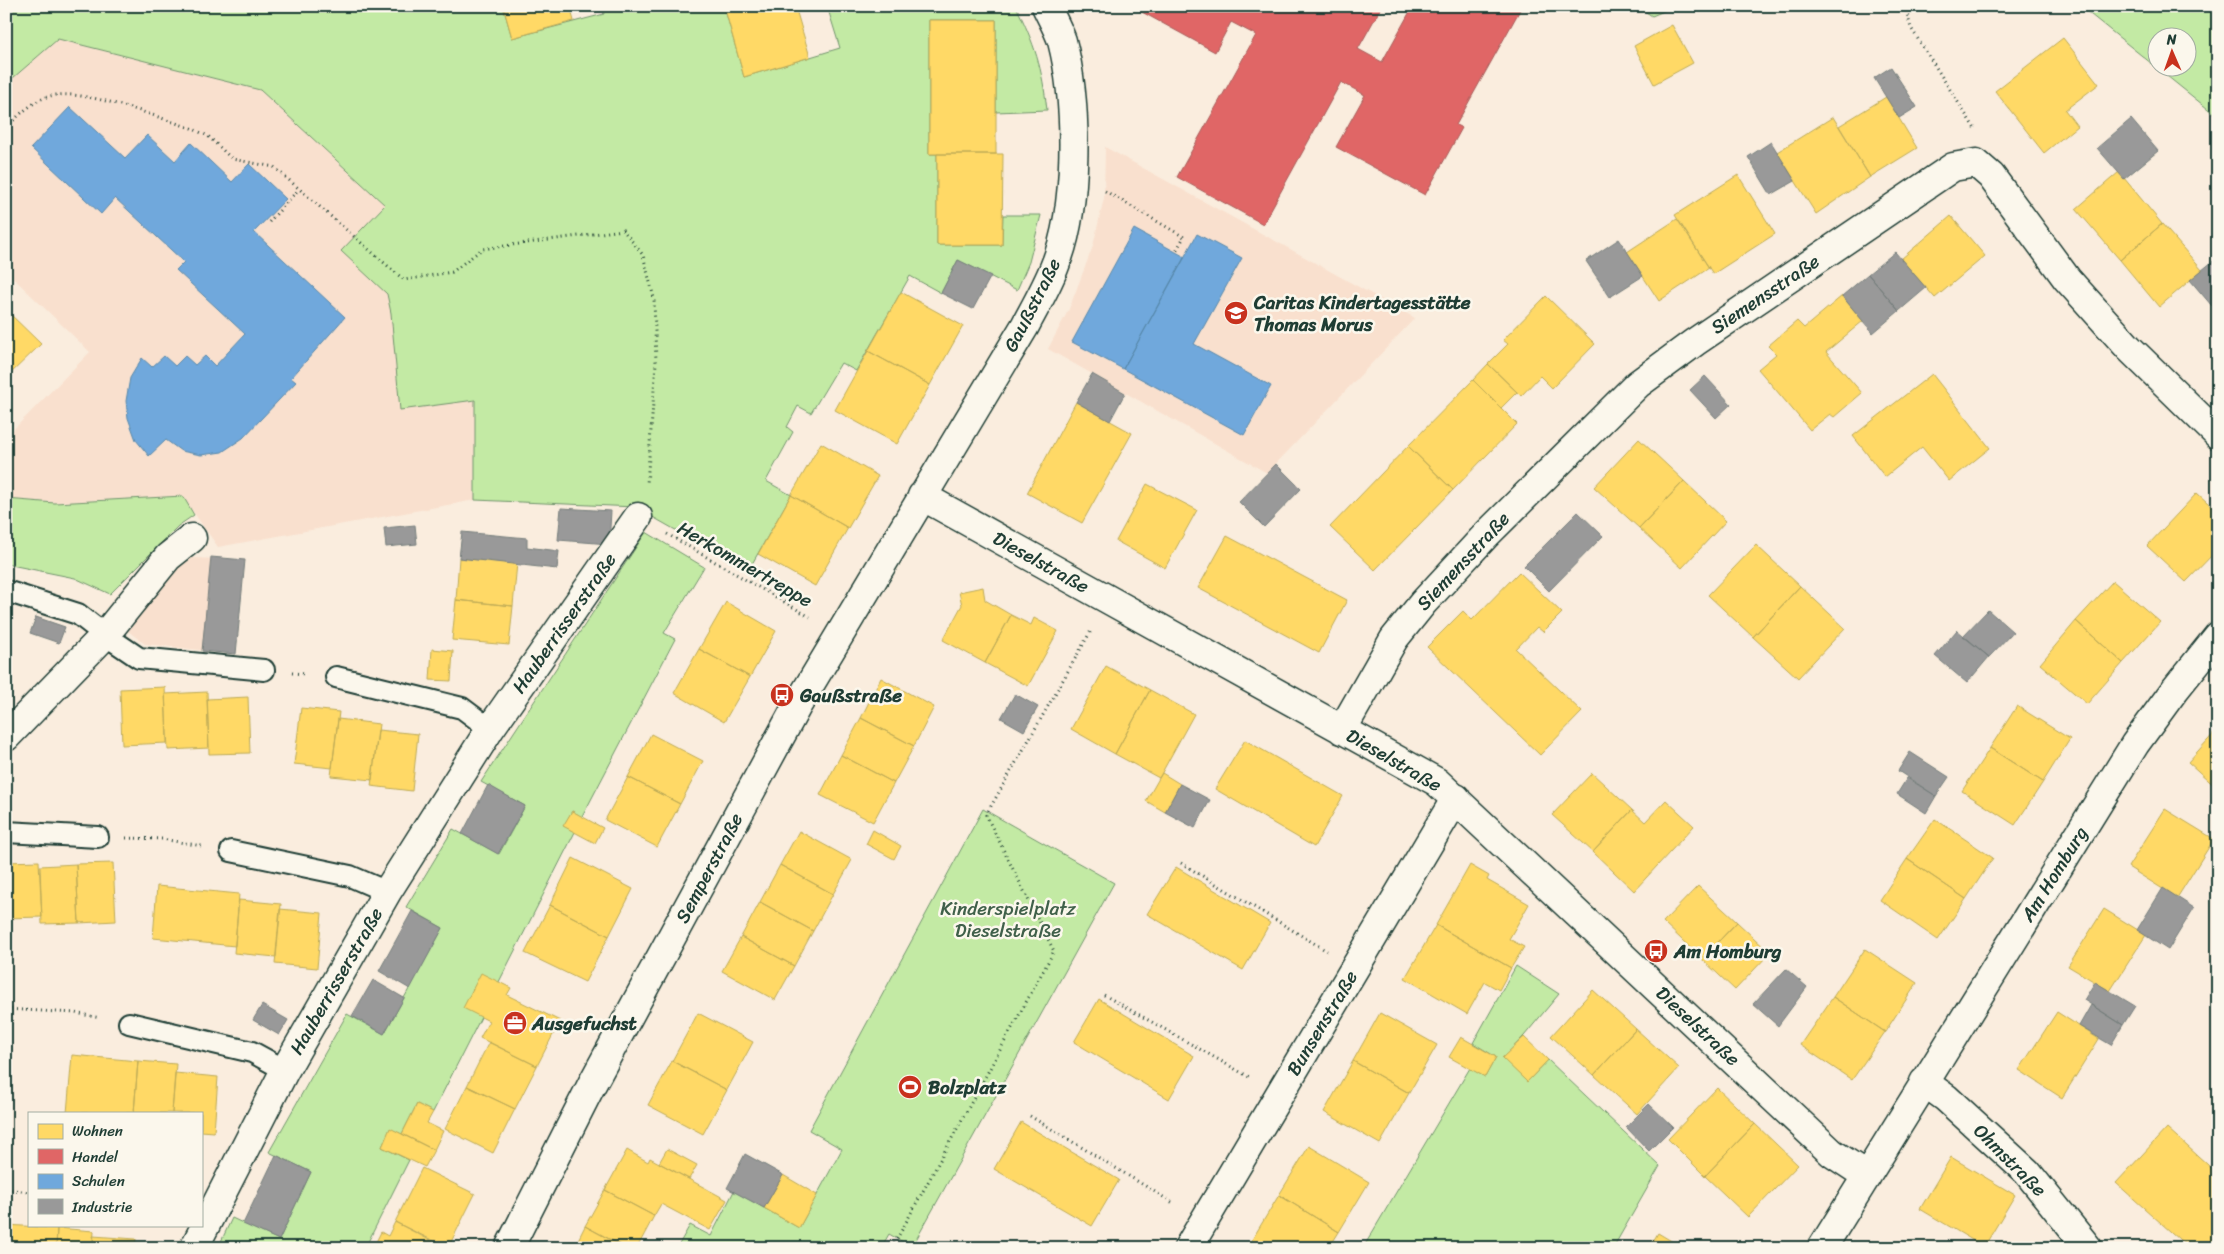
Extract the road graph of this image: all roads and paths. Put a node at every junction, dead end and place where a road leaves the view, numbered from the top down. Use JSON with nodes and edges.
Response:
{"nodes":[{"id":1,"x":1046,"y":6,"type":"edge"},
{"id":2,"x":1905,"y":6,"type":"edge"},
{"id":3,"x":1971,"y":123,"type":"dead end"},
{"id":4,"x":6,"y":127,"type":"edge"},
{"id":5,"x":1100,"y":188,"type":"dead end"},
{"id":6,"x":299,"y":189,"type":"junction"},
{"id":7,"x":269,"y":222,"type":"dead end"},
{"id":8,"x":1176,"y":251,"type":"dead end"},
{"id":9,"x":2218,"y":435,"type":"edge"},
{"id":10,"x":922,"y":496,"type":"junction"},
{"id":11,"x":638,"y":517,"type":"junction"},
{"id":12,"x":192,"y":538,"type":"dead end"},
{"id":13,"x":6,"y":590,"type":"edge"},
{"id":14,"x":839,"y":634,"type":"junction"},
{"id":15,"x":105,"y":635,"type":"junction"},
{"id":16,"x":2218,"y":636,"type":"edge"},
{"id":17,"x":1077,"y":658,"type":"dead end"},
{"id":18,"x":264,"y":670,"type":"joint"},
{"id":19,"x":336,"y":677,"type":"joint"},
{"id":20,"x":490,"y":728,"type":"junction"},
{"id":21,"x":1342,"y":730,"type":"junction"},
{"id":22,"x":6,"y":737,"type":"edge"},
{"id":23,"x":1456,"y":798,"type":"junction"},
{"id":24,"x":6,"y":832,"type":"edge"},
{"id":25,"x":98,"y":837,"type":"joint"},
{"id":26,"x":231,"y":851,"type":"joint"},
{"id":27,"x":1181,"y":863,"type":"dead end"},
{"id":28,"x":386,"y":892,"type":"junction"},
{"id":29,"x":1355,"y":968,"type":"junction"},
{"id":30,"x":1104,"y":995,"type":"dead end"},
{"id":31,"x":6,"y":1009,"type":"edge"},
{"id":32,"x":129,"y":1023,"type":"joint"},
{"id":33,"x":285,"y":1070,"type":"junction"},
{"id":34,"x":1924,"y":1082,"type":"junction"},
{"id":35,"x":1280,"y":1095,"type":"junction"},
{"id":36,"x":1030,"y":1116,"type":"dead end"},
{"id":37,"x":1867,"y":1176,"type":"junction"},
{"id":38,"x":6,"y":1189,"type":"edge"},
{"id":39,"x":28,"y":1192,"type":"edge"},
{"id":40,"x":202,"y":1221,"type":"edge"},
{"id":41,"x":1203,"y":1221,"type":"junction"},
{"id":42,"x":509,"y":1248,"type":"edge"},
{"id":43,"x":892,"y":1248,"type":"edge"},
{"id":44,"x":1188,"y":1248,"type":"edge"},
{"id":45,"x":1822,"y":1248,"type":"edge"},
{"id":46,"x":2088,"y":1248,"type":"edge"}],
"edges":[{"from":1,"to":10,"type":"street","name":"Gaußstraße"},
{"from":2,"to":3,"type":"path"},
{"from":4,"to":6,"type":"path"},
{"from":5,"to":8,"type":"path"},
{"from":6,"to":7,"type":"path"},
{"from":6,"to":11,"type":"path"},
{"from":9,"to":21,"type":"street","name":"Siemensstraße"},
{"from":10,"to":14,"type":"street","name":"Semperstraße"},
{"from":10,"to":21,"type":"street","name":"Dieselstraße"},
{"from":11,"to":14,"type":"path","name":"Herkommertreppe"},
{"from":11,"to":20,"type":"street","name":"Hauberrisserstraße"},
{"from":12,"to":15,"type":"street"},
{"from":13,"to":15,"type":"lane"},
{"from":14,"to":42,"type":"street","name":"Semperstraße"},
{"from":15,"to":18,"type":"lane"},
{"from":15,"to":22,"type":"street"},
{"from":16,"to":34,"type":"street","name":"Am Homburg"},
{"from":17,"to":43,"type":"path"},
{"from":18,"to":19,"type":"path"},
{"from":19,"to":20,"type":"lane"},
{"from":20,"to":28,"type":"street","name":"Hauberrisserstraße"},
{"from":21,"to":23,"type":"street","name":"Dieselstraße"},
{"from":23,"to":29,"type":"street","name":"Bunsenstraße"},
{"from":23,"to":37,"type":"street","name":"Dieselstraße"},
{"from":24,"to":25,"type":"lane"},
{"from":25,"to":26,"type":"path"},
{"from":26,"to":28,"type":"lane","name":"Hauberrisserstraße"},
{"from":27,"to":29,"type":"path"},
{"from":28,"to":33,"type":"street","name":"Hauberrisserstraße"},
{"from":29,"to":35,"type":"street","name":"Bunsenstraße"},
{"from":30,"to":35,"type":"path"},
{"from":31,"to":32,"type":"path"},
{"from":32,"to":33,"type":"lane","name":"Hauberrisserstraße"},
{"from":33,"to":40,"type":"street","name":"Hauberrisserstraße"},
{"from":34,"to":37,"type":"street","name":"Am Homburg"},
{"from":34,"to":46,"type":"street","name":"Ohmstraße"},
{"from":35,"to":41,"type":"street","name":"Bunsenstraße"},
{"from":36,"to":41,"type":"path"},
{"from":37,"to":45,"type":"street","name":"Am Homburg"},
{"from":38,"to":39,"type":"path"},
{"from":41,"to":44,"type":"street","name":"Bunsenstraße"}]}
